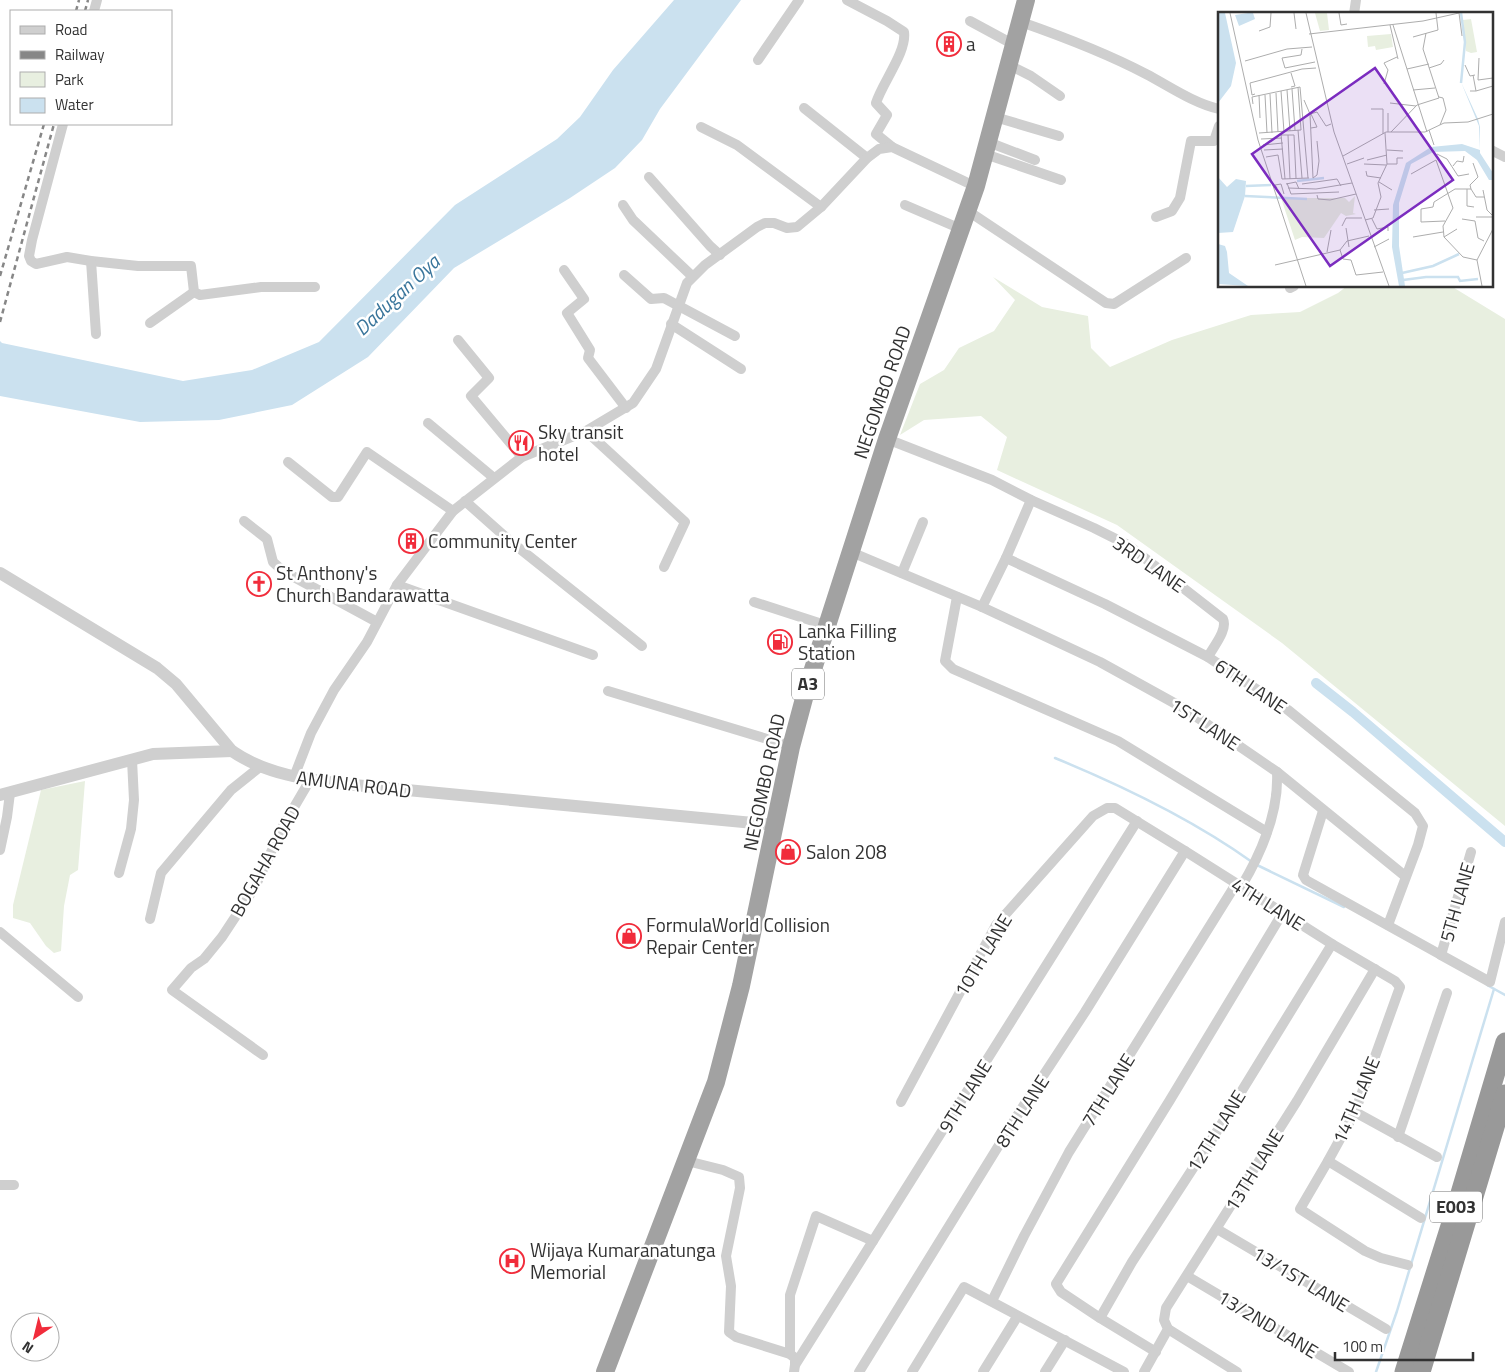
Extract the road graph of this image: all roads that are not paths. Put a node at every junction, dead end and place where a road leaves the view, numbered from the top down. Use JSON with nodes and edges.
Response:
{"nodes":[{"id":1,"x":799,"y":0,"type":"edge"},
{"id":2,"x":847,"y":0,"type":"edge"},
{"id":3,"x":1019,"y":0,"type":"edge"},
{"id":4,"x":970,"y":21,"type":"dead end"},
{"id":5,"x":1021,"y":22,"type":"junction"},
{"id":6,"x":1007,"y":41,"type":"junction"},
{"id":7,"x":758,"y":60,"type":"dead end"},
{"id":8,"x":1010,"y":65,"type":"junction"},
{"id":9,"x":1060,"y":96,"type":"dead end"},
{"id":10,"x":804,"y":108,"type":"dead end"},
{"id":11,"x":1218,"y":109,"type":"edge"},
{"id":12,"x":995,"y":117,"type":"junction"},
{"id":13,"x":63,"y":125,"type":"edge"},
{"id":14,"x":701,"y":127,"type":"dead end"},
{"id":15,"x":1218,"y":129,"type":"edge"},
{"id":16,"x":1059,"y":136,"type":"dead end"},
{"id":17,"x":892,"y":147,"type":"junction"},
{"id":18,"x":987,"y":148,"type":"junction"},
{"id":19,"x":1492,"y":150,"type":"edge"},
{"id":20,"x":1505,"y":156,"type":"edge"},
{"id":21,"x":867,"y":158,"type":"junction"},
{"id":22,"x":1035,"y":160,"type":"dead end"},
{"id":23,"x":649,"y":177,"type":"dead end"},
{"id":24,"x":1061,"y":180,"type":"dead end"},
{"id":25,"x":968,"y":183,"type":"junction"},
{"id":26,"x":623,"y":205,"type":"dead end"},
{"id":27,"x":905,"y":205,"type":"dead end"},
{"id":28,"x":821,"y":207,"type":"junction"},
{"id":29,"x":968,"y":211,"type":"junction"},
{"id":30,"x":1156,"y":217,"type":"dead end"},
{"id":31,"x":954,"y":226,"type":"junction"},
{"id":32,"x":720,"y":255,"type":"junction"},
{"id":33,"x":1186,"y":258,"type":"dead end"},
{"id":34,"x":91,"y":261,"type":"junction"},
{"id":35,"x":564,"y":270,"type":"dead end"},
{"id":36,"x":624,"y":275,"type":"dead end"},
{"id":37,"x":692,"y":276,"type":"junction"},
{"id":38,"x":315,"y":287,"type":"dead end"},
{"id":39,"x":194,"y":292,"type":"junction"},
{"id":40,"x":679,"y":306,"type":"junction"},
{"id":41,"x":150,"y":323,"type":"dead end"},
{"id":42,"x":672,"y":324,"type":"junction"},
{"id":43,"x":96,"y":334,"type":"dead end"},
{"id":44,"x":735,"y":336,"type":"dead end"},
{"id":45,"x":458,"y":340,"type":"dead end"},
{"id":46,"x":741,"y":369,"type":"dead end"},
{"id":47,"x":626,"y":408,"type":"junction"},
{"id":48,"x":428,"y":423,"type":"dead end"},
{"id":49,"x":586,"y":431,"type":"junction"},
{"id":50,"x":887,"y":439,"type":"junction"},
{"id":51,"x":522,"y":457,"type":"junction"},
{"id":52,"x":288,"y":462,"type":"dead end"},
{"id":53,"x":494,"y":478,"type":"junction"},
{"id":54,"x":1031,"y":500,"type":"junction"},
{"id":55,"x":465,"y":501,"type":"junction"},
{"id":56,"x":453,"y":511,"type":"junction"},
{"id":57,"x":244,"y":521,"type":"dead end"},
{"id":58,"x":923,"y":522,"type":"dead end"},
{"id":59,"x":851,"y":552,"type":"junction"},
{"id":60,"x":1006,"y":558,"type":"junction"},
{"id":61,"x":664,"y":567,"type":"dead end"},
{"id":62,"x":0,"y":573,"type":"edge"},
{"id":63,"x":902,"y":573,"type":"junction"},
{"id":64,"x":397,"y":585,"type":"junction"},
{"id":65,"x":957,"y":597,"type":"junction"},
{"id":66,"x":754,"y":602,"type":"dead end"},
{"id":67,"x":982,"y":608,"type":"junction"},
{"id":68,"x":377,"y":622,"type":"junction"},
{"id":69,"x":819,"y":623,"type":"junction"},
{"id":70,"x":642,"y":646,"type":"dead end"},
{"id":71,"x":592,"y":655,"type":"dead end"},
{"id":72,"x":1208,"y":657,"type":"junction"},
{"id":73,"x":608,"y":691,"type":"dead end"},
{"id":74,"x":784,"y":744,"type":"junction"},
{"id":75,"x":232,"y":751,"type":"junction"},
{"id":76,"x":132,"y":760,"type":"junction"},
{"id":77,"x":261,"y":766,"type":"junction"},
{"id":78,"x":1277,"y":772,"type":"junction"},
{"id":79,"x":294,"y":777,"type":"junction"},
{"id":80,"x":310,"y":780,"type":"junction"},
{"id":81,"x":5,"y":794,"type":"edge"},
{"id":82,"x":1324,"y":811,"type":"junction"},
{"id":83,"x":1137,"y":821,"type":"junction"},
{"id":84,"x":771,"y":825,"type":"junction"},
{"id":85,"x":1267,"y":832,"type":"junction"},
{"id":86,"x":0,"y":850,"type":"edge"},
{"id":87,"x":1185,"y":851,"type":"junction"},
{"id":88,"x":1471,"y":852,"type":"dead end"},
{"id":89,"x":119,"y":873,"type":"dead end"},
{"id":90,"x":1405,"y":876,"type":"junction"},
{"id":91,"x":1239,"y":886,"type":"junction"},
{"id":92,"x":1282,"y":914,"type":"junction"},
{"id":93,"x":150,"y":919,"type":"dead end"},
{"id":94,"x":1505,"y":922,"type":"edge"},
{"id":95,"x":1388,"y":925,"type":"junction"},
{"id":96,"x":0,"y":932,"type":"edge"},
{"id":97,"x":1332,"y":944,"type":"junction"},
{"id":98,"x":1442,"y":955,"type":"junction"},
{"id":99,"x":1375,"y":969,"type":"junction"},
{"id":100,"x":1400,"y":987,"type":"joint"},
{"id":101,"x":1447,"y":993,"type":"dead end"},
{"id":102,"x":78,"y":997,"type":"dead end"},
{"id":103,"x":1505,"y":1042,"type":"edge"},
{"id":104,"x":264,"y":1054,"type":"dead end"},
{"id":105,"x":1505,"y":1094,"type":"edge"},
{"id":106,"x":901,"y":1102,"type":"dead end"},
{"id":107,"x":1355,"y":1112,"type":"junction"},
{"id":108,"x":1398,"y":1137,"type":"junction"},
{"id":109,"x":1437,"y":1157,"type":"dead end"},
{"id":110,"x":687,"y":1161,"type":"junction"},
{"id":111,"x":1328,"y":1161,"type":"junction"},
{"id":112,"x":0,"y":1185,"type":"edge"},
{"id":113,"x":14,"y":1185,"type":"dead end"},
{"id":114,"x":1422,"y":1218,"type":"dead end"},
{"id":115,"x":1217,"y":1229,"type":"junction"},
{"id":116,"x":873,"y":1241,"type":"junction"},
{"id":117,"x":1408,"y":1265,"type":"dead end"},
{"id":118,"x":1188,"y":1276,"type":"junction"},
{"id":119,"x":992,"y":1302,"type":"junction"},
{"id":120,"x":1017,"y":1316,"type":"junction"},
{"id":121,"x":1100,"y":1318,"type":"junction"},
{"id":122,"x":1386,"y":1329,"type":"dead end"},
{"id":123,"x":1168,"y":1330,"type":"junction"},
{"id":124,"x":1065,"y":1340,"type":"junction"},
{"id":125,"x":1156,"y":1352,"type":"junction"},
{"id":126,"x":790,"y":1354,"type":"junction"},
{"id":127,"x":795,"y":1369,"type":"edge"},
{"id":128,"x":1118,"y":1371,"type":"edge"},
{"id":129,"x":596,"y":1372,"type":"edge"},
{"id":130,"x":606,"y":1372,"type":"edge"},
{"id":131,"x":859,"y":1372,"type":"edge"},
{"id":132,"x":912,"y":1372,"type":"edge"},
{"id":133,"x":983,"y":1372,"type":"edge"},
{"id":134,"x":1046,"y":1372,"type":"edge"},
{"id":135,"x":1144,"y":1372,"type":"edge"},
{"id":136,"x":1237,"y":1372,"type":"edge"},
{"id":137,"x":1349,"y":1372,"type":"edge"},
{"id":138,"x":1404,"y":1372,"type":"edge"},
{"id":139,"x":1421,"y":1372,"type":"edge"}],
"edges":[{"from":1,"to":7,"type":"street"},
{"from":2,"to":17,"type":"street"},
{"from":3,"to":5,"type":"highway","name":"NEGOMBO ROAD","number":"A3"},
{"from":3,"to":6,"type":"highway","name":"NEGOMBO ROAD","number":"A3"},
{"from":4,"to":6,"type":"street"},
{"from":5,"to":8,"type":"highway","name":"NEGOMBO ROAD","number":"A3"},
{"from":5,"to":11,"type":"street"},
{"from":6,"to":25,"type":"highway","name":"NEGOMBO ROAD","number":"A3"},
{"from":8,"to":9,"type":"street"},
{"from":8,"to":12,"type":"highway","name":"NEGOMBO ROAD","number":"A3"},
{"from":10,"to":21,"type":"street"},
{"from":12,"to":16,"type":"street"},
{"from":12,"to":18,"type":"highway","name":"NEGOMBO ROAD","number":"A3"},
{"from":13,"to":34,"type":"street"},
{"from":14,"to":28,"type":"street"},
{"from":15,"to":30,"type":"street"},
{"from":17,"to":21,"type":"street"},
{"from":17,"to":25,"type":"street"},
{"from":18,"to":22,"type":"street"},
{"from":18,"to":24,"type":"street"},
{"from":18,"to":29,"type":"highway","name":"NEGOMBO ROAD","number":"A3"},
{"from":19,"to":20,"type":"street"},
{"from":21,"to":28,"type":"street"},
{"from":23,"to":32,"type":"street"},
{"from":25,"to":31,"type":"highway","name":"NEGOMBO ROAD","number":"A3"},
{"from":26,"to":37,"type":"street"},
{"from":27,"to":31,"type":"street"},
{"from":28,"to":32,"type":"street"},
{"from":29,"to":33,"type":"street"},
{"from":29,"to":50,"type":"highway","name":"NEGOMBO ROAD","number":"A3"},
{"from":31,"to":69,"type":"highway","name":"NEGOMBO ROAD","number":"A3"},
{"from":32,"to":37,"type":"street"},
{"from":34,"to":39,"type":"street"},
{"from":34,"to":43,"type":"street"},
{"from":35,"to":47,"type":"street"},
{"from":36,"to":40,"type":"street"},
{"from":37,"to":40,"type":"street"},
{"from":38,"to":39,"type":"street"},
{"from":39,"to":41,"type":"street"},
{"from":40,"to":42,"type":"street"},
{"from":40,"to":44,"type":"street"},
{"from":42,"to":46,"type":"street"},
{"from":42,"to":47,"type":"street"},
{"from":45,"to":51,"type":"street"},
{"from":47,"to":49,"type":"street"},
{"from":48,"to":53,"type":"street"},
{"from":49,"to":51,"type":"street"},
{"from":49,"to":61,"type":"street"},
{"from":50,"to":54,"type":"street","name":"3RD LANE"},
{"from":50,"to":59,"type":"highway","name":"NEGOMBO ROAD","number":"A3"},
{"from":51,"to":53,"type":"street"},
{"from":52,"to":56,"type":"street"},
{"from":53,"to":55,"type":"street"},
{"from":54,"to":60,"type":"street"},
{"from":54,"to":72,"type":"street","name":"3RD LANE"},
{"from":55,"to":56,"type":"street"},
{"from":55,"to":70,"type":"street"},
{"from":56,"to":64,"type":"street"},
{"from":57,"to":68,"type":"street"},
{"from":58,"to":63,"type":"street"},
{"from":59,"to":63,"type":"street","name":"1ST LANE"},
{"from":59,"to":84,"type":"highway","name":"NEGOMBO ROAD","number":"A3"},
{"from":60,"to":67,"type":"street"},
{"from":60,"to":72,"type":"street","name":"6TH LANE"},
{"from":62,"to":75,"type":"street","name":"AMUNA ROAD"},
{"from":63,"to":65,"type":"street","name":"1ST LANE"},
{"from":64,"to":68,"type":"street"},
{"from":64,"to":71,"type":"street"},
{"from":65,"to":67,"type":"street","name":"1ST LANE"},
{"from":65,"to":85,"type":"street"},
{"from":66,"to":69,"type":"street"},
{"from":67,"to":78,"type":"street","name":"1ST LANE"},
{"from":68,"to":79,"type":"street"},
{"from":69,"to":74,"type":"highway","name":"NEGOMBO ROAD","number":"A3"},
{"from":72,"to":90,"type":"street","name":"6TH LANE"},
{"from":73,"to":74,"type":"street"},
{"from":74,"to":84,"type":"highway","name":"NEGOMBO ROAD","number":"A3"},
{"from":75,"to":76,"type":"street"},
{"from":75,"to":77,"type":"street","name":"AMUNA ROAD"},
{"from":76,"to":81,"type":"street"},
{"from":76,"to":89,"type":"street"},
{"from":77,"to":79,"type":"street","name":"AMUNA ROAD"},
{"from":77,"to":93,"type":"street"},
{"from":78,"to":82,"type":"street","name":"1ST LANE"},
{"from":78,"to":85,"type":"street","name":"7TH LANE"},
{"from":79,"to":80,"type":"street","name":"AMUNA ROAD"},
{"from":80,"to":84,"type":"street","name":"AMUNA ROAD"},
{"from":80,"to":104,"type":"street","name":"BOGAHA ROAD"},
{"from":81,"to":86,"type":"street"},
{"from":82,"to":90,"type":"street","name":"1ST LANE"},
{"from":82,"to":95,"type":"street"},
{"from":83,"to":87,"type":"street","name":"4TH LANE"},
{"from":83,"to":106,"type":"street","name":"10TH LANE"},
{"from":83,"to":116,"type":"street","name":"9TH LANE"},
{"from":84,"to":110,"type":"highway","name":"NEGOMBO ROAD","number":"A3"},
{"from":84,"to":129,"type":"highway","name":"NEGOMBO ROAD","number":"A3"},
{"from":85,"to":91,"type":"street","name":"7TH LANE"},
{"from":87,"to":91,"type":"street","name":"4TH LANE"},
{"from":87,"to":131,"type":"street","name":"8TH LANE"},
{"from":88,"to":98,"type":"street","name":"5TH LANE"},
{"from":90,"to":95,"type":"street"},
{"from":91,"to":92,"type":"street","name":"4TH LANE"},
{"from":91,"to":119,"type":"street","name":"7TH LANE"},
{"from":92,"to":97,"type":"street","name":"4TH LANE"},
{"from":92,"to":121,"type":"street"},
{"from":94,"to":98,"type":"street","name":"5TH LANE"},
{"from":95,"to":98,"type":"street"},
{"from":96,"to":102,"type":"street"},
{"from":97,"to":99,"type":"street","name":"4TH LANE"},
{"from":97,"to":121,"type":"street","name":"12TH LANE"},
{"from":99,"to":100,"type":"street","name":"4TH LANE"},
{"from":99,"to":115,"type":"street","name":"13TH LANE"},
{"from":100,"to":107,"type":"street","name":"14TH LANE"},
{"from":101,"to":108,"type":"street"},
{"from":103,"to":138,"type":"highway","number":"E003"},
{"from":105,"to":139,"type":"highway","number":"E003"},
{"from":107,"to":108,"type":"street"},
{"from":107,"to":111,"type":"street","name":"14TH LANE"},
{"from":108,"to":109,"type":"street"},
{"from":110,"to":126,"type":"street"},
{"from":110,"to":130,"type":"highway","name":"NEGOMBO ROAD","number":"A3"},
{"from":111,"to":114,"type":"street"},
{"from":111,"to":117,"type":"street","name":"14TH LANE"},
{"from":112,"to":113,"type":"street"},
{"from":115,"to":118,"type":"street","name":"13TH LANE"},
{"from":115,"to":122,"type":"street","name":"13/1ST LANE"},
{"from":116,"to":126,"type":"street"},
{"from":116,"to":127,"type":"street","name":"9TH LANE"},
{"from":118,"to":123,"type":"street","name":"13TH LANE"},
{"from":118,"to":137,"type":"street","name":"13/2ND LANE"},
{"from":119,"to":120,"type":"street"},
{"from":119,"to":132,"type":"street"},
{"from":120,"to":124,"type":"street"},
{"from":120,"to":133,"type":"street"},
{"from":121,"to":125,"type":"street"},
{"from":123,"to":125,"type":"street"},
{"from":123,"to":136,"type":"street"},
{"from":124,"to":128,"type":"street"},
{"from":124,"to":134,"type":"street"},
{"from":125,"to":135,"type":"street"},
{"from":126,"to":127,"type":"street"}]}
